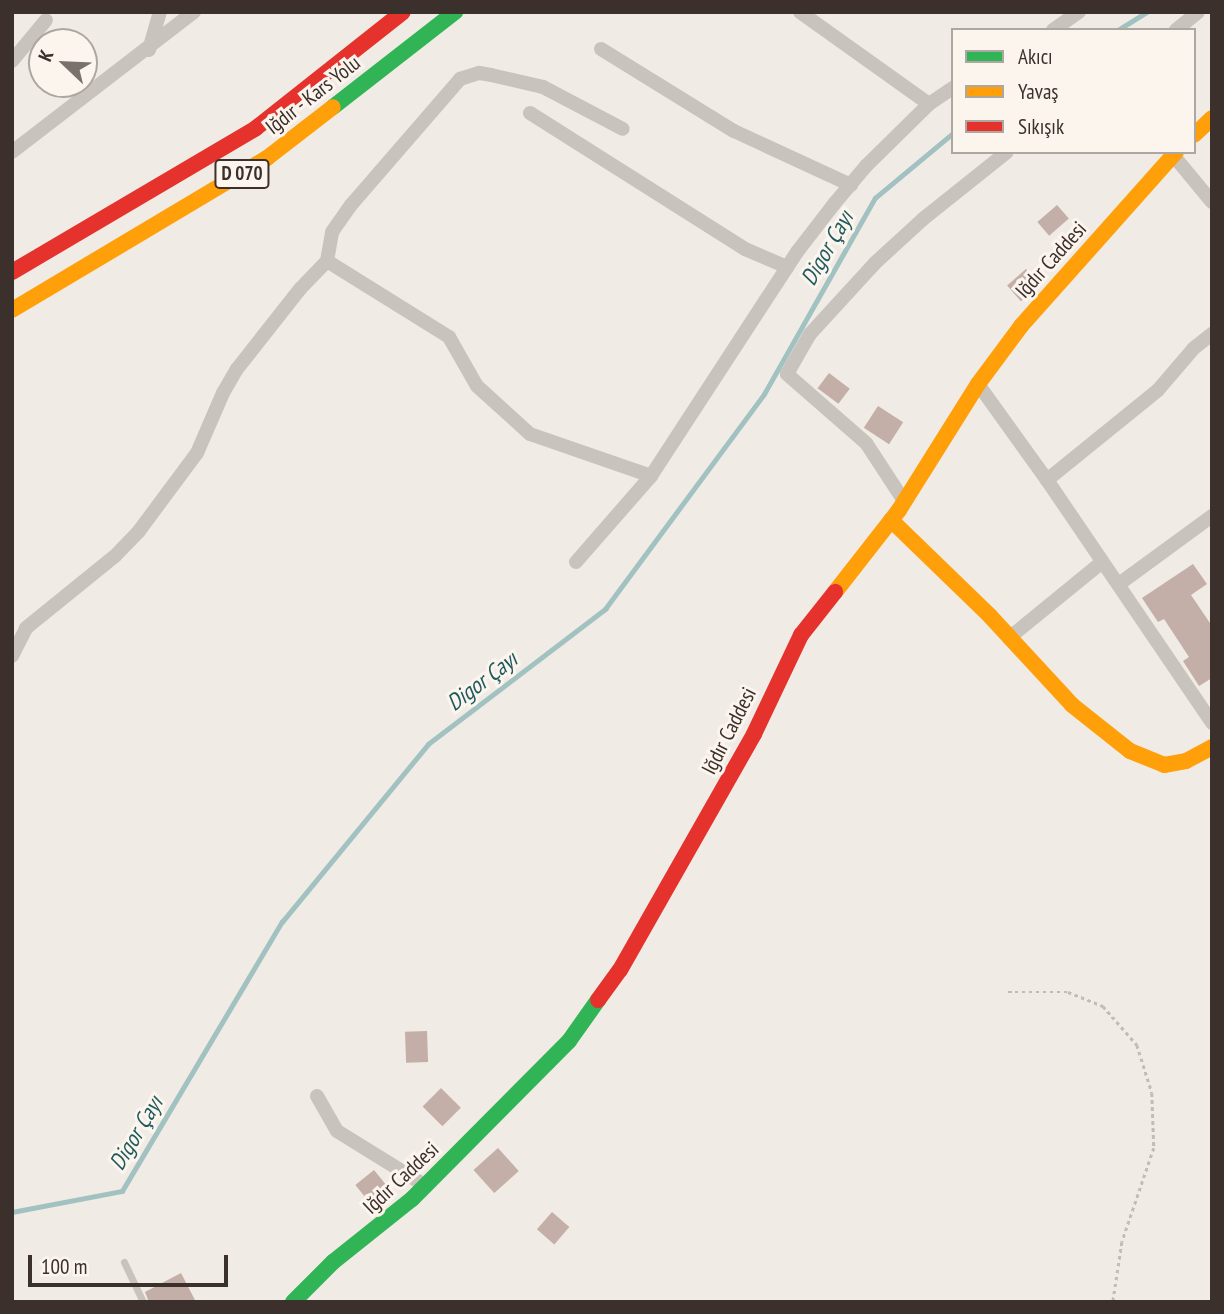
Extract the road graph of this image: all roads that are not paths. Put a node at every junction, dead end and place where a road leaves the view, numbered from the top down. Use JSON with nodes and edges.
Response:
{"nodes":[{"id":1,"x":160,"y":12,"type":"edge"},
{"id":2,"x":194,"y":12,"type":"edge"},
{"id":3,"x":403,"y":12,"type":"edge"},
{"id":4,"x":455,"y":12,"type":"edge"},
{"id":5,"x":800,"y":12,"type":"edge"},
{"id":6,"x":1079,"y":12,"type":"edge"},
{"id":7,"x":1198,"y":12,"type":"edge"},
{"id":8,"x":46,"y":20,"type":"dead end"},
{"id":9,"x":1056,"y":28,"type":"edge"},
{"id":10,"x":1178,"y":28,"type":"edge"},
{"id":11,"x":149,"y":50,"type":"junction"},
{"id":12,"x":601,"y":50,"type":"dead end"},
{"id":13,"x":12,"y":61,"type":"edge"},
{"id":14,"x":951,"y":89,"type":"edge"},
{"id":15,"x":929,"y":104,"type":"junction"},
{"id":16,"x":530,"y":113,"type":"dead end"},
{"id":17,"x":1212,"y":118,"type":"edge"},
{"id":18,"x":624,"y":129,"type":"dead end"},
{"id":19,"x":1196,"y":133,"type":"edge"},
{"id":20,"x":12,"y":152,"type":"edge"},
{"id":21,"x":1004,"y":154,"type":"edge"},
{"id":22,"x":1174,"y":154,"type":"edge"},
{"id":23,"x":1176,"y":154,"type":"edge"},
{"id":24,"x":851,"y":185,"type":"junction"},
{"id":25,"x":1212,"y":202,"type":"edge"},
{"id":26,"x":327,"y":261,"type":"junction"},
{"id":27,"x":787,"y":267,"type":"junction"},
{"id":28,"x":12,"y":272,"type":"edge"},
{"id":29,"x":12,"y":310,"type":"edge"},
{"id":30,"x":1212,"y":334,"type":"edge"},
{"id":31,"x":978,"y":384,"type":"junction"},
{"id":32,"x":651,"y":476,"type":"junction"},
{"id":33,"x":1047,"y":480,"type":"junction"},
{"id":34,"x":904,"y":501,"type":"junction"},
{"id":35,"x":1212,"y":516,"type":"edge"},
{"id":36,"x":891,"y":520,"type":"junction"},
{"id":37,"x":576,"y":562,"type":"dead end"},
{"id":38,"x":1101,"y":563,"type":"junction"},
{"id":39,"x":1119,"y":584,"type":"junction"},
{"id":40,"x":1009,"y":638,"type":"junction"},
{"id":41,"x":12,"y":656,"type":"edge"},
{"id":42,"x":1212,"y":723,"type":"edge"},
{"id":43,"x":1212,"y":747,"type":"edge"},
{"id":44,"x":317,"y":1096,"type":"dead end"},
{"id":45,"x":425,"y":1186,"type":"junction"},
{"id":46,"x":124,"y":1262,"type":"dead end"},
{"id":47,"x":143,"y":1302,"type":"edge"},
{"id":48,"x":293,"y":1302,"type":"edge"}],
"edges":[{"from":1,"to":11,"type":"street"},
{"from":2,"to":11,"type":"street"},
{"from":3,"to":28,"type":"main road","name":"Iğdır - Kars Yolu","number":"D 070"},
{"from":4,"to":29,"type":"main road","name":"Iğdır - Kars Yolu","number":"D 070"},
{"from":5,"to":15,"type":"street"},
{"from":6,"to":9,"type":"street"},
{"from":7,"to":10,"type":"street"},
{"from":8,"to":13,"type":"street"},
{"from":11,"to":20,"type":"street"},
{"from":12,"to":24,"type":"street"},
{"from":14,"to":15,"type":"street"},
{"from":15,"to":24,"type":"street"},
{"from":16,"to":27,"type":"street"},
{"from":17,"to":19,"type":"main road"},
{"from":18,"to":26,"type":"street"},
{"from":21,"to":34,"type":"street"},
{"from":22,"to":31,"type":"main road","name":"Iğdır Caddesi"},
{"from":23,"to":25,"type":"street"},
{"from":24,"to":27,"type":"street"},
{"from":26,"to":32,"type":"street"},
{"from":26,"to":41,"type":"street"},
{"from":27,"to":32,"type":"street"},
{"from":30,"to":33,"type":"street"},
{"from":31,"to":33,"type":"street"},
{"from":31,"to":34,"type":"main road","name":"Iğdır Caddesi"},
{"from":32,"to":37,"type":"street"},
{"from":33,"to":38,"type":"street"},
{"from":34,"to":36,"type":"main road","name":"Iğdır Caddesi"},
{"from":35,"to":39,"type":"street"},
{"from":36,"to":40,"type":"main road"},
{"from":36,"to":45,"type":"main road","name":"Iğdır Caddesi"},
{"from":38,"to":39,"type":"street"},
{"from":38,"to":40,"type":"street"},
{"from":39,"to":42,"type":"street"},
{"from":40,"to":43,"type":"main road"},
{"from":44,"to":45,"type":"street"},
{"from":45,"to":48,"type":"main road","name":"Iğdır Caddesi"},
{"from":46,"to":47,"type":"lane"}]}
